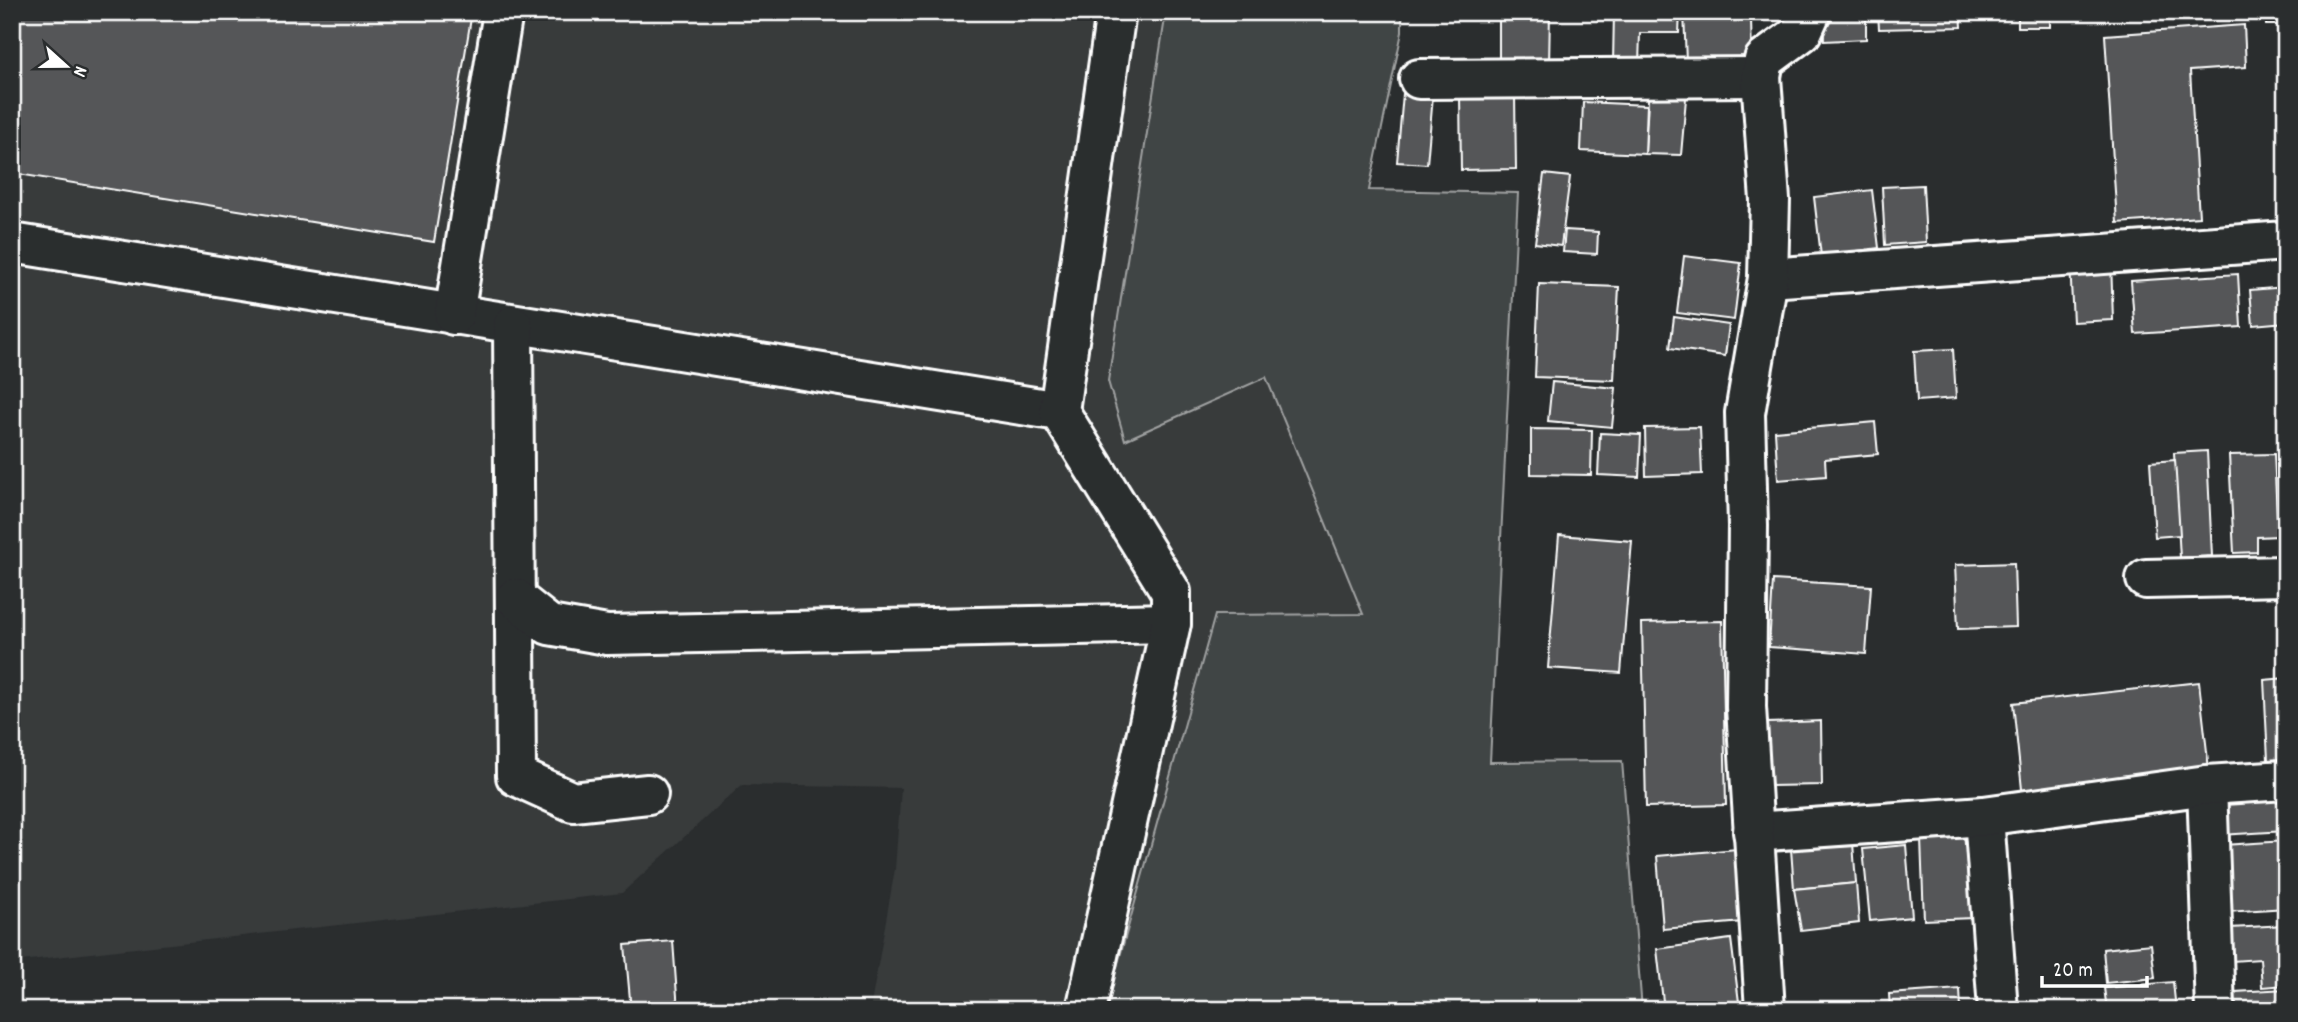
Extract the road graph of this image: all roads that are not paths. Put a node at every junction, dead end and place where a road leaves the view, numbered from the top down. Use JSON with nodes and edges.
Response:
{"nodes":[{"id":1,"x":503,"y":12,"type":"edge"},
{"id":2,"x":1116,"y":12,"type":"edge"},
{"id":3,"x":1811,"y":12,"type":"edge"},
{"id":4,"x":1760,"y":77,"type":"junction"},
{"id":5,"x":1419,"y":79,"type":"dead end"},
{"id":6,"x":2286,"y":241,"type":"edge"},
{"id":7,"x":12,"y":243,"type":"edge"},
{"id":8,"x":1768,"y":278,"type":"junction"},
{"id":9,"x":454,"y":315,"type":"junction"},
{"id":10,"x":513,"y":325,"type":"junction"},
{"id":11,"x":1059,"y":411,"type":"junction"},
{"id":12,"x":2286,"y":576,"type":"edge"},
{"id":13,"x":2146,"y":579,"type":"dead end"},
{"id":14,"x":515,"y":598,"type":"junction"},
{"id":15,"x":1171,"y":623,"type":"junction"},
{"id":16,"x":2286,"y":780,"type":"edge"},
{"id":17,"x":2207,"y":785,"type":"junction"},
{"id":18,"x":648,"y":794,"type":"dead end"},
{"id":19,"x":1984,"y":816,"type":"junction"},
{"id":20,"x":1753,"y":832,"type":"junction"},
{"id":21,"x":1086,"y":1010,"type":"edge"},
{"id":22,"x":1765,"y":1010,"type":"edge"},
{"id":23,"x":1998,"y":1010,"type":"edge"},
{"id":24,"x":2215,"y":1010,"type":"edge"}],
"edges":[{"from":1,"to":9,"type":"street"},
{"from":2,"to":11,"type":"street"},
{"from":3,"to":4,"type":"street"},
{"from":4,"to":5,"type":"street"},
{"from":4,"to":8,"type":"street"},
{"from":6,"to":8,"type":"street"},
{"from":7,"to":9,"type":"street"},
{"from":8,"to":20,"type":"street"},
{"from":9,"to":10,"type":"street"},
{"from":10,"to":11,"type":"street"},
{"from":10,"to":14,"type":"street"},
{"from":11,"to":15,"type":"street"},
{"from":12,"to":13,"type":"street"},
{"from":14,"to":15,"type":"street"},
{"from":14,"to":18,"type":"street"},
{"from":15,"to":21,"type":"street"},
{"from":16,"to":17,"type":"street"},
{"from":17,"to":19,"type":"street"},
{"from":17,"to":24,"type":"street"},
{"from":19,"to":20,"type":"street"},
{"from":19,"to":23,"type":"street"},
{"from":20,"to":22,"type":"street"}]}
